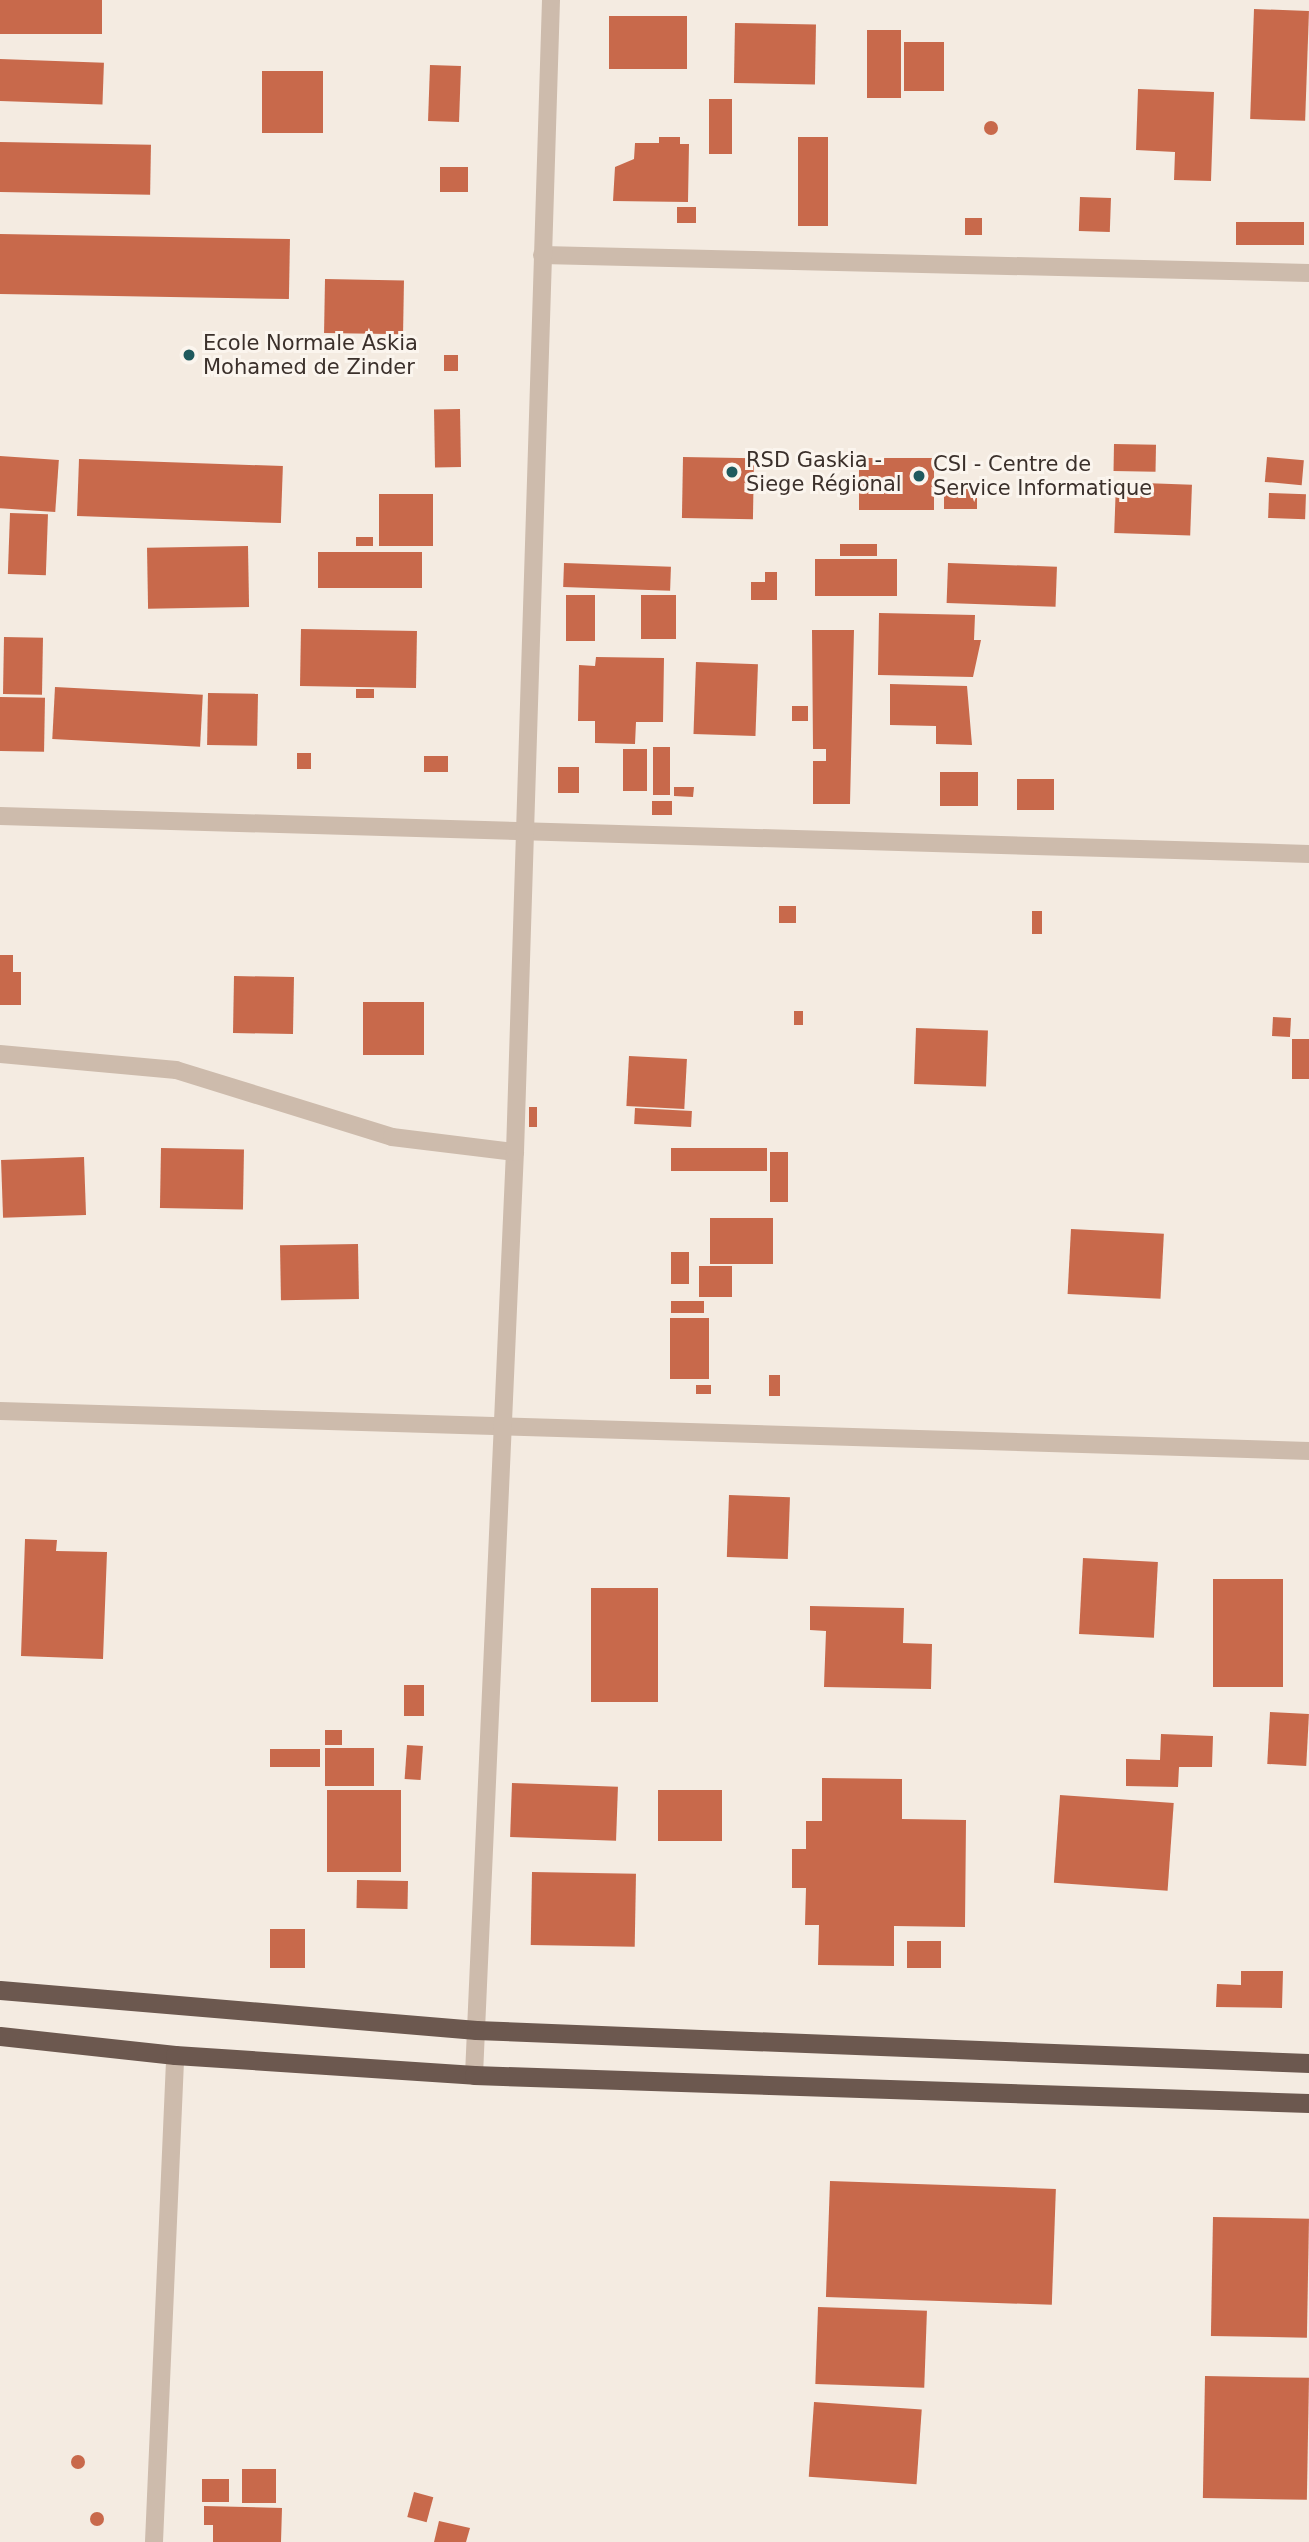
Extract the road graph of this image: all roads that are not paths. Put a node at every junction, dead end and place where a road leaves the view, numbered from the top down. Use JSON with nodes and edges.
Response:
{"nodes":[{"id":1,"x":551,"y":0,"type":"edge"},
{"id":2,"x":542,"y":254,"type":"junction"},
{"id":3,"x":1309,"y":273,"type":"edge"},
{"id":4,"x":0,"y":816,"type":"edge"},
{"id":5,"x":522,"y":834,"type":"junction"},
{"id":6,"x":1309,"y":855,"type":"edge"},
{"id":7,"x":0,"y":1054,"type":"edge"},
{"id":8,"x":515,"y":1152,"type":"junction"},
{"id":9,"x":0,"y":1411,"type":"edge"},
{"id":10,"x":504,"y":1426,"type":"junction"},
{"id":11,"x":1309,"y":1451,"type":"edge"},
{"id":12,"x":0,"y":1990,"type":"edge"},
{"id":13,"x":476,"y":2030,"type":"junction"},
{"id":14,"x":0,"y":2036,"type":"edge"},
{"id":15,"x":175,"y":2055,"type":"junction"},
{"id":16,"x":1309,"y":2063,"type":"edge"},
{"id":17,"x":474,"y":2075,"type":"junction"},
{"id":18,"x":1309,"y":2103,"type":"edge"},
{"id":19,"x":154,"y":2542,"type":"edge"}],
"edges":[{"from":1,"to":2,"type":"street"},
{"from":2,"to":3,"type":"street"},
{"from":2,"to":5,"type":"street"},
{"from":4,"to":5,"type":"street"},
{"from":5,"to":6,"type":"street"},
{"from":5,"to":8,"type":"street"},
{"from":7,"to":8,"type":"street"},
{"from":8,"to":10,"type":"street"},
{"from":9,"to":10,"type":"street"},
{"from":10,"to":11,"type":"street"},
{"from":10,"to":13,"type":"street"},
{"from":12,"to":13,"type":"highway"},
{"from":13,"to":16,"type":"highway"},
{"from":13,"to":17,"type":"street"},
{"from":14,"to":15,"type":"highway"},
{"from":15,"to":17,"type":"highway"},
{"from":15,"to":19,"type":"street"},
{"from":17,"to":18,"type":"highway"}]}
